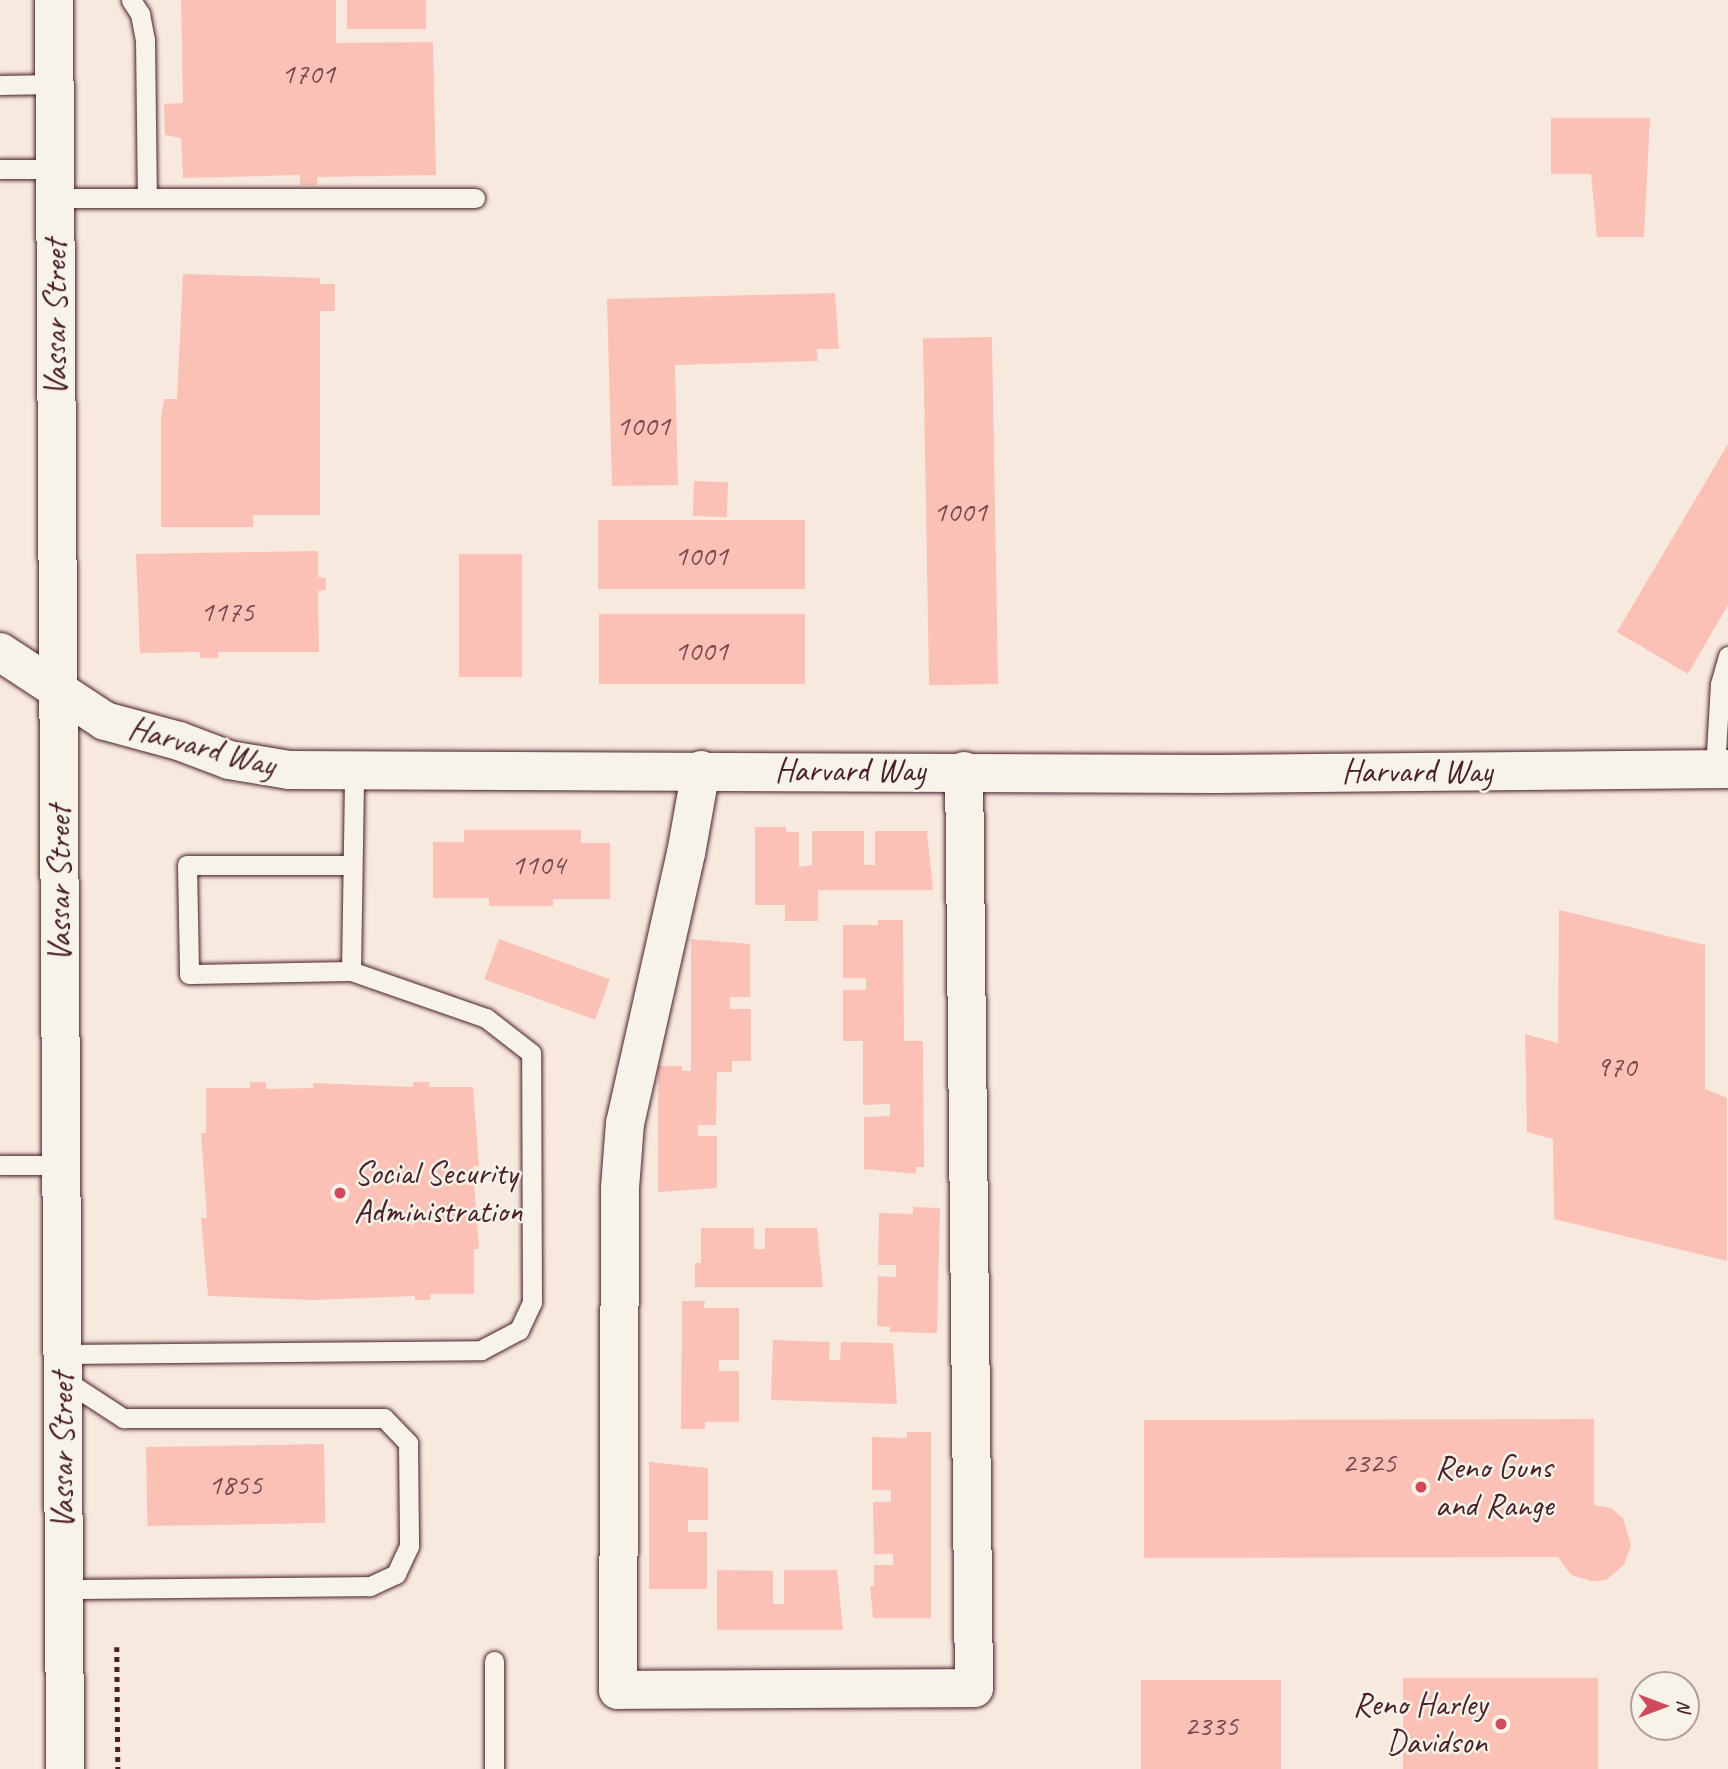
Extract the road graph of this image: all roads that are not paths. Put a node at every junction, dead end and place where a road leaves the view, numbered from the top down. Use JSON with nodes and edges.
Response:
{"nodes":[{"id":1,"x":54,"y":0,"type":"edge"},
{"id":2,"x":131,"y":0,"type":"edge"},
{"id":3,"x":54,"y":84,"type":"junction"},
{"id":4,"x":0,"y":85,"type":"edge"},
{"id":5,"x":0,"y":169,"type":"edge"},
{"id":6,"x":55,"y":183,"type":"junction"},
{"id":7,"x":147,"y":198,"type":"junction"},
{"id":8,"x":475,"y":198,"type":"dead end"},
{"id":9,"x":0,"y":652,"type":"edge"},
{"id":10,"x":1728,"y":656,"type":"edge"},
{"id":11,"x":58,"y":690,"type":"junction"},
{"id":12,"x":1721,"y":769,"type":"edge"},
{"id":13,"x":354,"y":770,"type":"junction"},
{"id":14,"x":701,"y":770,"type":"junction"},
{"id":15,"x":964,"y":771,"type":"junction"},
{"id":16,"x":351,"y":865,"type":"junction"},
{"id":17,"x":351,"y":971,"type":"junction"},
{"id":18,"x":0,"y":1165,"type":"edge"},
{"id":19,"x":62,"y":1165,"type":"junction"},
{"id":20,"x":63,"y":1367,"type":"junction"},
{"id":21,"x":64,"y":1589,"type":"junction"},
{"id":22,"x":494,"y":1661,"type":"dead end"},
{"id":23,"x":65,"y":1769,"type":"edge"},
{"id":24,"x":494,"y":1769,"type":"edge"}],
"edges":[{"from":1,"to":3,"type":"street","name":"Vassar Street"},
{"from":2,"to":7,"type":"lane"},
{"from":3,"to":4,"type":"lane"},
{"from":3,"to":6,"type":"street","name":"Vassar Street"},
{"from":5,"to":6,"type":"lane"},
{"from":6,"to":7,"type":"lane"},
{"from":6,"to":11,"type":"street","name":"Vassar Street"},
{"from":7,"to":8,"type":"lane"},
{"from":9,"to":11,"type":"street","name":"Harvard Way"},
{"from":10,"to":12,"type":"lane"},
{"from":11,"to":13,"type":"street","name":"Harvard Way"},
{"from":11,"to":19,"type":"street","name":"Vassar Street"},
{"from":12,"to":15,"type":"street","name":"Harvard Way"},
{"from":13,"to":14,"type":"street","name":"Harvard Way"},
{"from":13,"to":16,"type":"lane"},
{"from":14,"to":15,"type":"street","name":"Harvard Way"},
{"from":14,"to":15,"type":"street"},
{"from":16,"to":17,"type":"lane"},
{"from":16,"to":17,"type":"lane"},
{"from":17,"to":20,"type":"lane"},
{"from":18,"to":19,"type":"lane"},
{"from":19,"to":20,"type":"street","name":"Vassar Street"},
{"from":20,"to":21,"type":"street","name":"Vassar Street"},
{"from":20,"to":21,"type":"lane"},
{"from":21,"to":23,"type":"street","name":"Vassar Street"},
{"from":22,"to":24,"type":"lane"}]}
